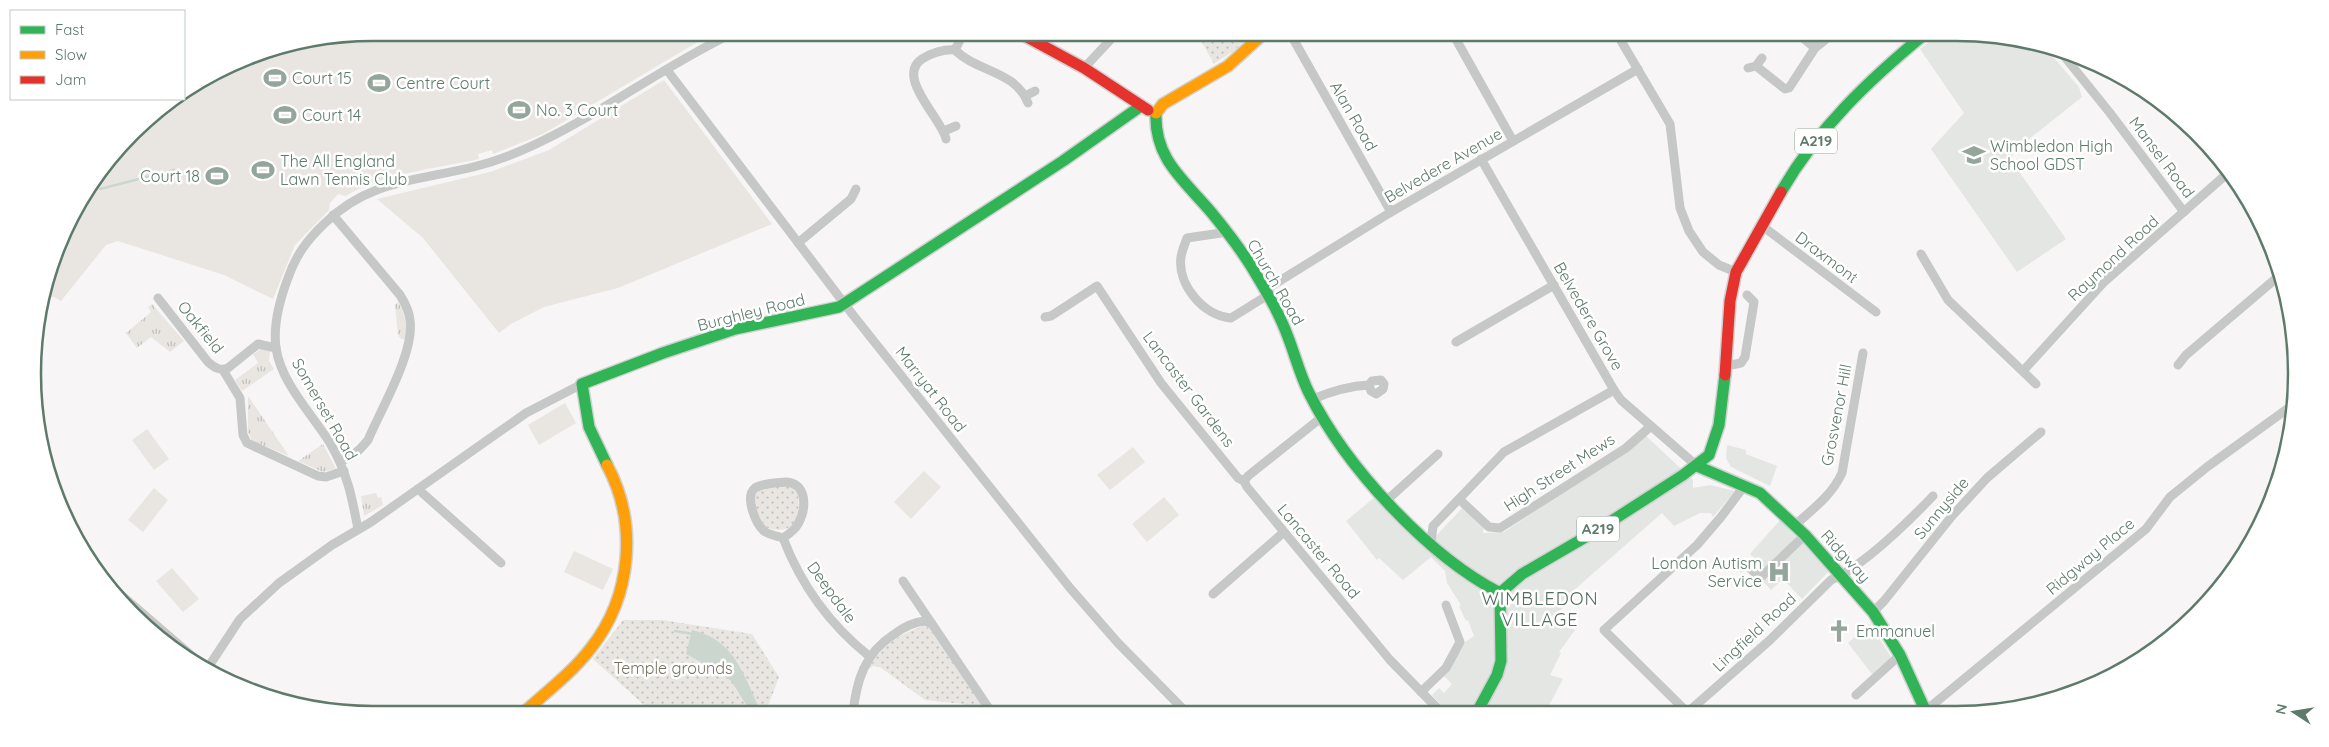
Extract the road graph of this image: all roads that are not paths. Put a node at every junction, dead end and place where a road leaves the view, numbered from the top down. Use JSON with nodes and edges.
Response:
{"nodes":[{"id":1,"x":718,"y":41,"type":"edge"},
{"id":2,"x":960,"y":41,"type":"edge"},
{"id":3,"x":1034,"y":41,"type":"edge"},
{"id":4,"x":1109,"y":41,"type":"edge"},
{"id":5,"x":1257,"y":41,"type":"edge"},
{"id":6,"x":1294,"y":41,"type":"edge"},
{"id":7,"x":1456,"y":41,"type":"edge"},
{"id":8,"x":1621,"y":41,"type":"edge"},
{"id":9,"x":1807,"y":41,"type":"edge"},
{"id":10,"x":1824,"y":41,"type":"edge"},
{"id":11,"x":1916,"y":41,"type":"edge"},
{"id":12,"x":1815,"y":48,"type":"junction"},
{"id":13,"x":955,"y":50,"type":"junction"},
{"id":14,"x":2068,"y":61,"type":"edge"},
{"id":15,"x":1755,"y":64,"type":"dead end"},
{"id":16,"x":1084,"y":68,"type":"junction"},
{"id":17,"x":667,"y":70,"type":"junction"},
{"id":18,"x":1638,"y":70,"type":"junction"},
{"id":19,"x":1035,"y":91,"type":"dead end"},
{"id":20,"x":1141,"y":106,"type":"junction"},
{"id":21,"x":1156,"y":113,"type":"junction"},
{"id":22,"x":956,"y":126,"type":"dead end"},
{"id":23,"x":1513,"y":141,"type":"junction"},
{"id":24,"x":1481,"y":159,"type":"junction"},
{"id":25,"x":2224,"y":177,"type":"edge"},
{"id":26,"x":856,"y":189,"type":"dead end"},
{"id":27,"x":1391,"y":212,"type":"junction"},
{"id":28,"x":2184,"y":212,"type":"junction"},
{"id":29,"x":333,"y":215,"type":"junction"},
{"id":30,"x":1761,"y":225,"type":"junction"},
{"id":31,"x":1228,"y":232,"type":"junction"},
{"id":32,"x":798,"y":243,"type":"junction"},
{"id":33,"x":1922,"y":254,"type":"dead end"},
{"id":34,"x":1736,"y":272,"type":"junction"},
{"id":35,"x":2274,"y":280,"type":"edge"},
{"id":36,"x":1554,"y":285,"type":"junction"},
{"id":37,"x":1267,"y":292,"type":"junction"},
{"id":38,"x":1747,"y":295,"type":"dead end"},
{"id":39,"x":158,"y":298,"type":"dead end"},
{"id":40,"x":844,"y":304,"type":"junction"},
{"id":41,"x":1876,"y":312,"type":"dead end"},
{"id":42,"x":1045,"y":317,"type":"dead end"},
{"id":43,"x":1456,"y":342,"type":"dead end"},
{"id":44,"x":276,"y":348,"type":"junction"},
{"id":45,"x":1863,"y":353,"type":"dead end"},
{"id":46,"x":2178,"y":365,"type":"dead end"},
{"id":47,"x":1726,"y":366,"type":"junction"},
{"id":48,"x":223,"y":370,"type":"junction"},
{"id":49,"x":2023,"y":371,"type":"junction"},
{"id":50,"x":582,"y":384,"type":"junction"},
{"id":51,"x":2036,"y":384,"type":"dead end"},
{"id":52,"x":1369,"y":385,"type":"dead end"},
{"id":53,"x":1614,"y":390,"type":"junction"},
{"id":54,"x":1312,"y":399,"type":"junction"},
{"id":55,"x":2286,"y":410,"type":"edge"},
{"id":56,"x":1322,"y":417,"type":"junction"},
{"id":57,"x":1651,"y":426,"type":"junction"},
{"id":58,"x":2041,"y":432,"type":"dead end"},
{"id":59,"x":1438,"y":454,"type":"dead end"},
{"id":60,"x":340,"y":461,"type":"junction"},
{"id":61,"x":1697,"y":466,"type":"junction"},
{"id":62,"x":344,"y":471,"type":"junction"},
{"id":63,"x":1244,"y":480,"type":"junction"},
{"id":64,"x":1745,"y":485,"type":"junction"},
{"id":65,"x":418,"y":489,"type":"junction"},
{"id":66,"x":1933,"y":496,"type":"dead end"},
{"id":67,"x":1459,"y":500,"type":"junction"},
{"id":68,"x":1386,"y":501,"type":"junction"},
{"id":69,"x":1795,"y":525,"type":"junction"},
{"id":70,"x":358,"y":529,"type":"junction"},
{"id":71,"x":1284,"y":532,"type":"junction"},
{"id":72,"x":1805,"y":535,"type":"junction"},
{"id":73,"x":783,"y":538,"type":"junction"},
{"id":74,"x":1431,"y":543,"type":"junction"},
{"id":75,"x":501,"y":563,"type":"dead end"},
{"id":76,"x":1742,"y":567,"type":"dead end"},
{"id":77,"x":1842,"y":576,"type":"junction"},
{"id":78,"x":903,"y":581,"type":"dead end"},
{"id":79,"x":1500,"y":593,"type":"junction"},
{"id":80,"x":1213,"y":594,"type":"dead end"},
{"id":81,"x":1446,"y":605,"type":"dead end"},
{"id":82,"x":1873,"y":612,"type":"junction"},
{"id":83,"x":932,"y":624,"type":"junction"},
{"id":84,"x":1900,"y":655,"type":"junction"},
{"id":85,"x":869,"y":656,"type":"junction"},
{"id":86,"x":211,"y":663,"type":"edge"},
{"id":87,"x":1421,"y":692,"type":"junction"},
{"id":88,"x":1856,"y":695,"type":"dead end"},
{"id":89,"x":531,"y":706,"type":"edge"},
{"id":90,"x":854,"y":706,"type":"edge"},
{"id":91,"x":987,"y":706,"type":"edge"},
{"id":92,"x":1180,"y":706,"type":"edge"},
{"id":93,"x":1435,"y":706,"type":"edge"},
{"id":94,"x":1480,"y":706,"type":"edge"},
{"id":95,"x":1682,"y":706,"type":"edge"},
{"id":96,"x":1695,"y":706,"type":"edge"},
{"id":97,"x":1923,"y":706,"type":"edge"},
{"id":98,"x":1931,"y":706,"type":"edge"}],
"edges":[{"from":1,"to":17,"type":"street","name":"Somerset Road"},
{"from":2,"to":13,"type":"street"},
{"from":3,"to":16,"type":"street"},
{"from":4,"to":16,"type":"street"},
{"from":5,"to":21,"type":"street"},
{"from":6,"to":27,"type":"street","name":"Alan Road"},
{"from":7,"to":23,"type":"street"},
{"from":8,"to":18,"type":"street"},
{"from":9,"to":12,"type":"street"},
{"from":10,"to":12,"type":"street"},
{"from":11,"to":30,"type":"street","number":"A219"},
{"from":12,"to":15,"type":"street"},
{"from":13,"to":19,"type":"street"},
{"from":13,"to":22,"type":"street"},
{"from":14,"to":28,"type":"street","name":"Mansel Road"},
{"from":16,"to":20,"type":"street"},
{"from":17,"to":29,"type":"street","name":"Somerset Road"},
{"from":17,"to":32,"type":"street","name":"Marryat Road"},
{"from":18,"to":23,"type":"street","name":"Belvedere Avenue"},
{"from":18,"to":34,"type":"street"},
{"from":20,"to":21,"type":"street"},
{"from":20,"to":40,"type":"street","name":"Burghley Road"},
{"from":21,"to":31,"type":"street","name":"Church Road"},
{"from":23,"to":24,"type":"street","name":"Belvedere Avenue"},
{"from":24,"to":27,"type":"street","name":"Belvedere Avenue"},
{"from":24,"to":36,"type":"street","name":"Belvedere Grove"},
{"from":25,"to":28,"type":"street","name":"Raymond Road"},
{"from":26,"to":32,"type":"street"},
{"from":27,"to":37,"type":"street","name":"Belvedere Avenue"},
{"from":28,"to":49,"type":"street","name":"Raymond Road"},
{"from":29,"to":44,"type":"street","name":"Somerset Road"},
{"from":29,"to":60,"type":"street"},
{"from":30,"to":34,"type":"street","number":"A219"},
{"from":30,"to":41,"type":"street","name":"Draxmont"},
{"from":31,"to":37,"type":"street","name":"Church Road"},
{"from":31,"to":37,"type":"street"},
{"from":32,"to":40,"type":"street","name":"Marryat Road"},
{"from":33,"to":49,"type":"street"},
{"from":34,"to":47,"type":"street","number":"A219"},
{"from":35,"to":46,"type":"street"},
{"from":36,"to":43,"type":"street"},
{"from":36,"to":53,"type":"street","name":"Belvedere Grove"},
{"from":37,"to":54,"type":"street","name":"Church Road"},
{"from":38,"to":47,"type":"street"},
{"from":39,"to":48,"type":"street","name":"Oakfield"},
{"from":40,"to":50,"type":"street","name":"Burghley Road"},
{"from":40,"to":92,"type":"street","name":"Marryat Road"},
{"from":42,"to":63,"type":"street","name":"Lancaster Gardens"},
{"from":44,"to":48,"type":"street","name":"Oakfield"},
{"from":44,"to":60,"type":"street","name":"Somerset Road"},
{"from":45,"to":69,"type":"street","name":"Grosvenor Hill"},
{"from":47,"to":61,"type":"street","number":"A219"},
{"from":48,"to":62,"type":"street"},
{"from":49,"to":51,"type":"street"},
{"from":50,"to":65,"type":"street","name":"Burghley Road"},
{"from":50,"to":89,"type":"street"},
{"from":52,"to":54,"type":"street"},
{"from":53,"to":57,"type":"street","name":"Belvedere Grove"},
{"from":53,"to":67,"type":"street"},
{"from":54,"to":56,"type":"street","name":"Church Road"},
{"from":55,"to":98,"type":"street","name":"Ridgway Place"},
{"from":56,"to":63,"type":"street"},
{"from":56,"to":68,"type":"street","name":"Church Road"},
{"from":57,"to":61,"type":"street","name":"Belvedere Grove"},
{"from":57,"to":67,"type":"street","name":"High Street Mews"},
{"from":58,"to":82,"type":"street","name":"Sunnyside"},
{"from":59,"to":68,"type":"street"},
{"from":60,"to":62,"type":"street","name":"Somerset Road"},
{"from":61,"to":64,"type":"street","name":"Ridgway"},
{"from":61,"to":79,"type":"street","number":"A219"},
{"from":62,"to":70,"type":"street","name":"Somerset Road"},
{"from":63,"to":71,"type":"street","name":"Lancaster Road"},
{"from":64,"to":69,"type":"street","name":"Ridgway"},
{"from":64,"to":95,"type":"street"},
{"from":65,"to":70,"type":"street","name":"Burghley Road"},
{"from":65,"to":75,"type":"street"},
{"from":66,"to":77,"type":"street","name":"Lingfield Road"},
{"from":67,"to":74,"type":"street"},
{"from":68,"to":74,"type":"street","name":"Church Road"},
{"from":69,"to":72,"type":"street","name":"Ridgway"},
{"from":70,"to":86,"type":"street"},
{"from":71,"to":80,"type":"street"},
{"from":71,"to":87,"type":"street","name":"Lancaster Road"},
{"from":72,"to":76,"type":"street"},
{"from":72,"to":77,"type":"street","name":"Ridgway"},
{"from":73,"to":73,"type":"street"},
{"from":73,"to":85,"type":"street","name":"Deepdale"},
{"from":74,"to":79,"type":"street","name":"Church Road"},
{"from":77,"to":82,"type":"street","name":"Ridgway"},
{"from":77,"to":96,"type":"street","name":"Lingfield Road"},
{"from":78,"to":83,"type":"street"},
{"from":79,"to":94,"type":"street"},
{"from":81,"to":87,"type":"street"},
{"from":82,"to":84,"type":"street","name":"Ridgway"},
{"from":83,"to":85,"type":"street"},
{"from":83,"to":91,"type":"street"},
{"from":84,"to":88,"type":"street"},
{"from":84,"to":97,"type":"street","name":"Ridgway"},
{"from":85,"to":90,"type":"street"},
{"from":87,"to":93,"type":"street","name":"Lancaster Road"}]}
